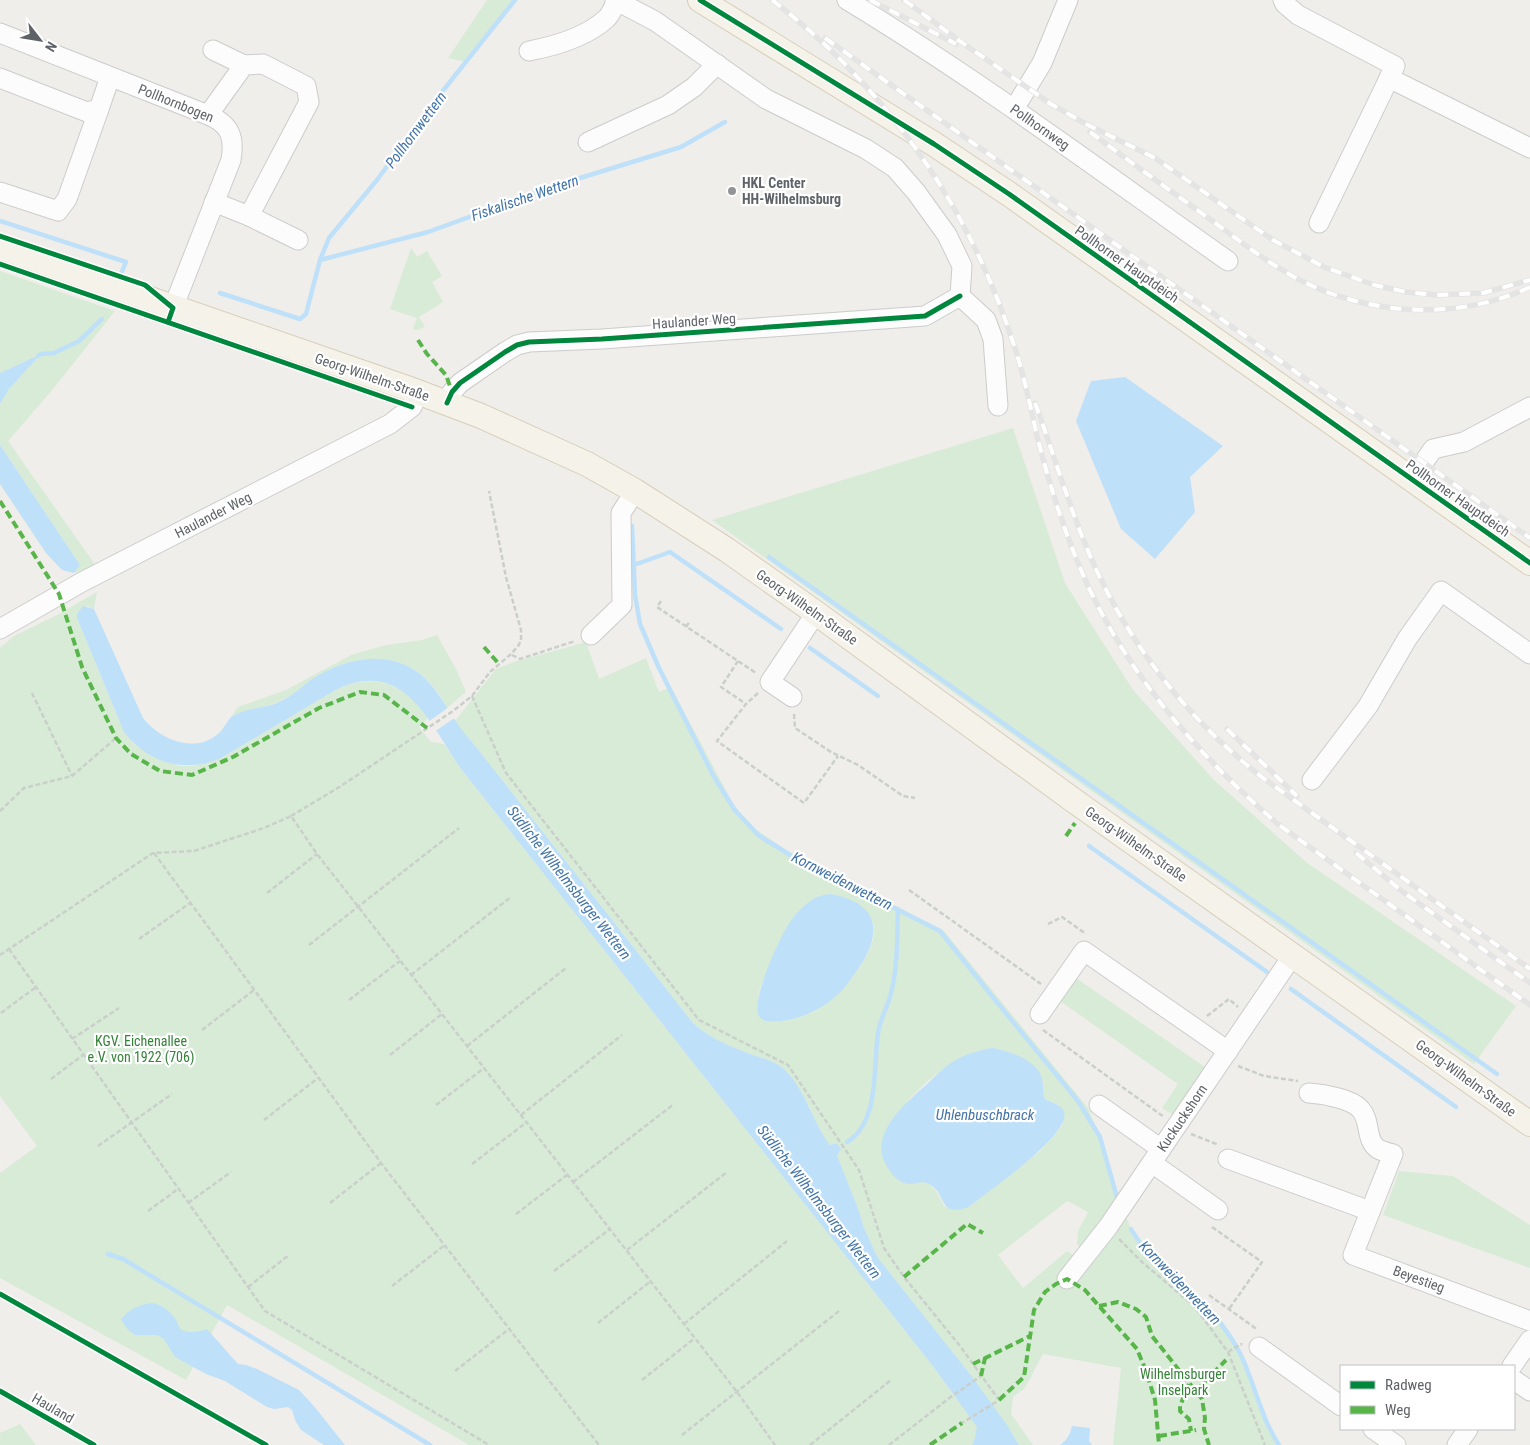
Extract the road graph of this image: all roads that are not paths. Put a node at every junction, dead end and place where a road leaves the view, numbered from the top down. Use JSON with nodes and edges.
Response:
{"nodes":[{"id":1,"x":700,"y":0,"type":"edge"},
{"id":2,"x":847,"y":0,"type":"edge"},
{"id":3,"x":1068,"y":0,"type":"edge"},
{"id":4,"x":1283,"y":0,"type":"edge"},
{"id":5,"x":616,"y":1,"type":"edge"},
{"id":6,"x":0,"y":33,"type":"edge"},
{"id":7,"x":213,"y":50,"type":"dead end"},
{"id":8,"x":529,"y":50,"type":"dead end"},
{"id":9,"x":244,"y":64,"type":"junction"},
{"id":10,"x":717,"y":64,"type":"junction"},
{"id":11,"x":110,"y":77,"type":"junction"},
{"id":12,"x":0,"y":78,"type":"edge"},
{"id":13,"x":1389,"y":78,"type":"junction"},
{"id":14,"x":99,"y":109,"type":"junction"},
{"id":15,"x":1014,"y":109,"type":"junction"},
{"id":16,"x":208,"y":115,"type":"junction"},
{"id":17,"x":588,"y":142,"type":"dead end"},
{"id":18,"x":1530,"y":148,"type":"edge"},
{"id":19,"x":0,"y":192,"type":"edge"},
{"id":20,"x":214,"y":202,"type":"junction"},
{"id":21,"x":249,"y":216,"type":"junction"},
{"id":22,"x":1319,"y":224,"type":"dead end"},
{"id":23,"x":298,"y":240,"type":"dead end"},
{"id":24,"x":0,"y":247,"type":"edge"},
{"id":25,"x":1228,"y":261,"type":"dead end"},
{"id":26,"x":960,"y":296,"type":"junction"},
{"id":27,"x":173,"y":308,"type":"junction"},
{"id":28,"x":418,"y":392,"type":"junction"},
{"id":29,"x":447,"y":403,"type":"junction"},
{"id":30,"x":998,"y":406,"type":"dead end"},
{"id":31,"x":1530,"y":407,"type":"edge"},
{"id":32,"x":1412,"y":479,"type":"junction"},
{"id":33,"x":635,"y":491,"type":"junction"},
{"id":34,"x":1530,"y":563,"type":"edge"},
{"id":35,"x":816,"y":613,"type":"junction"},
{"id":36,"x":0,"y":629,"type":"edge"},
{"id":37,"x":590,"y":635,"type":"road end"},
{"id":38,"x":1530,"y":654,"type":"edge"},
{"id":39,"x":792,"y":698,"type":"road end"},
{"id":40,"x":1312,"y":780,"type":"dead end"},
{"id":41,"x":1293,"y":955,"type":"junction"},
{"id":42,"x":1040,"y":1014,"type":"road end"},
{"id":43,"x":1225,"y":1056,"type":"junction"},
{"id":44,"x":1309,"y":1093,"type":"road end"},
{"id":45,"x":1099,"y":1105,"type":"dead end"},
{"id":46,"x":1530,"y":1124,"type":"edge"},
{"id":47,"x":1156,"y":1156,"type":"junction"},
{"id":48,"x":1228,"y":1159,"type":"dead end"},
{"id":49,"x":1218,"y":1210,"type":"road end"},
{"id":50,"x":1370,"y":1211,"type":"junction"},
{"id":51,"x":1067,"y":1280,"type":"dead end"},
{"id":52,"x":1530,"y":1320,"type":"edge"},
{"id":53,"x":1530,"y":1340,"type":"edge"},
{"id":54,"x":1250,"y":1346,"type":"road end"},
{"id":55,"x":1513,"y":1365,"type":"edge"},
{"id":56,"x":1515,"y":1381,"type":"edge"},
{"id":57,"x":1530,"y":1391,"type":"edge"},
{"id":58,"x":1340,"y":1405,"type":"edge"},
{"id":59,"x":1374,"y":1430,"type":"edge"},
{"id":60,"x":1467,"y":1430,"type":"edge"},
{"id":61,"x":1396,"y":1445,"type":"edge"},
{"id":62,"x":1457,"y":1445,"type":"edge"}],
"edges":[{"from":1,"to":32,"type":"main road","name":"Pollhorner Hauptdeich"},
{"from":2,"to":15,"type":"street","name":"Pollhornweg"},
{"from":3,"to":15,"type":"street"},
{"from":4,"to":13,"type":"street"},
{"from":5,"to":8,"type":"street"},
{"from":5,"to":10,"type":"street"},
{"from":6,"to":11,"type":"street","name":"Pollhornbogen"},
{"from":7,"to":9,"type":"street"},
{"from":9,"to":16,"type":"street"},
{"from":9,"to":21,"type":"street"},
{"from":10,"to":17,"type":"street"},
{"from":10,"to":26,"type":"street"},
{"from":11,"to":14,"type":"street"},
{"from":11,"to":16,"type":"street","name":"Pollhornbogen"},
{"from":12,"to":14,"type":"street"},
{"from":13,"to":18,"type":"street"},
{"from":13,"to":22,"type":"street"},
{"from":14,"to":19,"type":"street"},
{"from":15,"to":25,"type":"street","name":"Pollhornweg"},
{"from":16,"to":20,"type":"street","name":"Pollhornbogen"},
{"from":20,"to":21,"type":"street"},
{"from":20,"to":27,"type":"street","name":"Pollhornbogen"},
{"from":21,"to":23,"type":"street"},
{"from":24,"to":27,"type":"main road","name":"Georg-Wilhelm-Straße"},
{"from":26,"to":29,"type":"street","name":"Haulander Weg"},
{"from":26,"to":30,"type":"street"},
{"from":27,"to":28,"type":"main road","name":"Georg-Wilhelm-Straße"},
{"from":28,"to":29,"type":"main road","name":"Georg-Wilhelm-Straße"},
{"from":28,"to":36,"type":"street","name":"Haulander Weg"},
{"from":29,"to":33,"type":"main road","name":"Georg-Wilhelm-Straße"},
{"from":31,"to":32,"type":"street"},
{"from":32,"to":34,"type":"main road","name":"Pollhorner Hauptdeich"},
{"from":33,"to":35,"type":"main road","name":"Georg-Wilhelm-Straße"},
{"from":33,"to":37,"type":"street"},
{"from":35,"to":39,"type":"street"},
{"from":35,"to":41,"type":"main road","name":"Georg-Wilhelm-Straße"},
{"from":38,"to":40,"type":"street"},
{"from":41,"to":43,"type":"street","name":"Kuckuckshorn"},
{"from":41,"to":46,"type":"main road","name":"Georg-Wilhelm-Straße"},
{"from":42,"to":43,"type":"street"},
{"from":43,"to":47,"type":"street","name":"Kuckuckshorn"},
{"from":44,"to":50,"type":"street","name":"Beyestieg"},
{"from":45,"to":47,"type":"street"},
{"from":47,"to":49,"type":"street"},
{"from":47,"to":51,"type":"street","name":"Kuckuckshorn"},
{"from":48,"to":50,"type":"street"},
{"from":50,"to":52,"type":"street","name":"Beyestieg"},
{"from":53,"to":55,"type":"street"},
{"from":54,"to":58,"type":"street"},
{"from":56,"to":57,"type":"street"},
{"from":59,"to":61,"type":"street"},
{"from":60,"to":62,"type":"street"}]}
